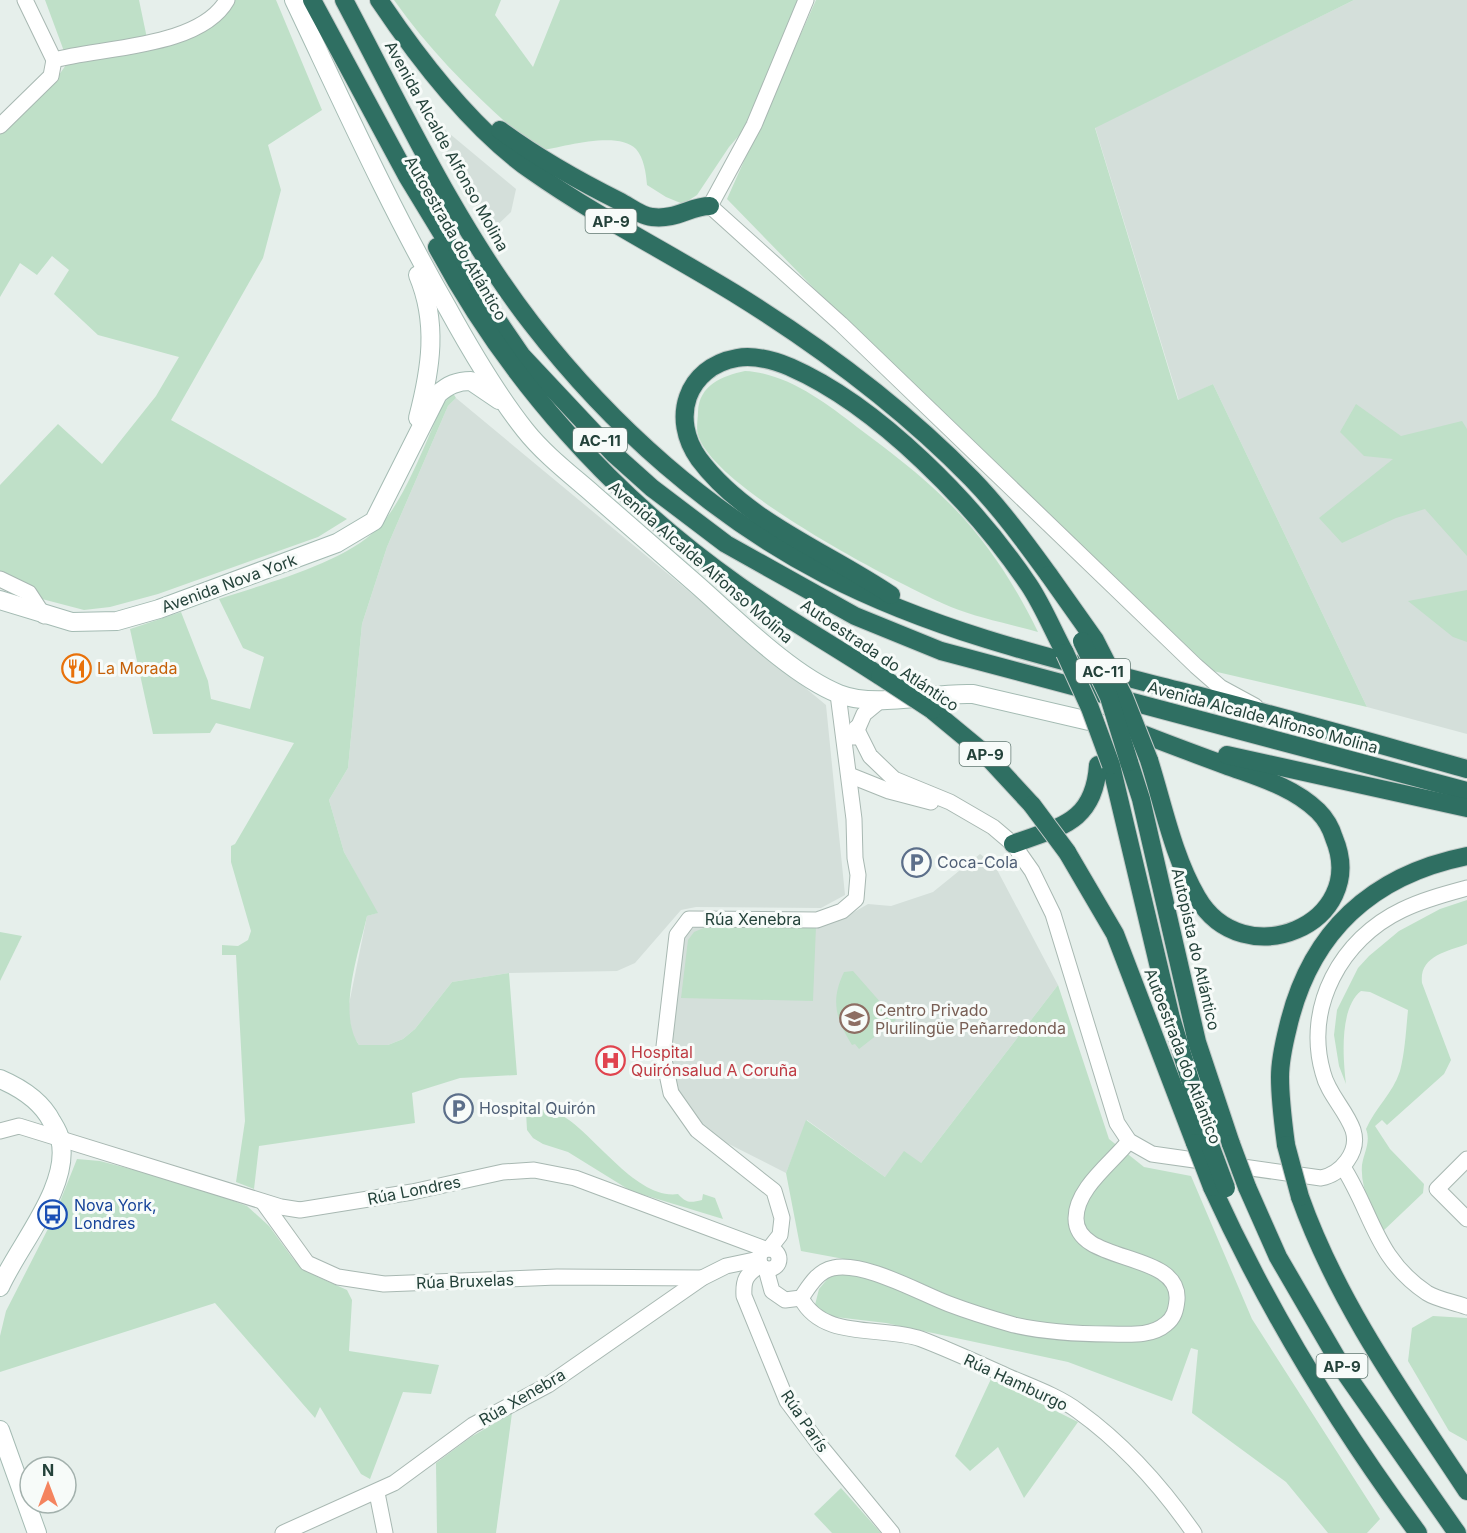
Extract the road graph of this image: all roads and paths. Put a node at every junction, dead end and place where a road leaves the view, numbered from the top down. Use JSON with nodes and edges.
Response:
{"nodes":[{"id":1,"x":25,"y":0,"type":"edge"},
{"id":2,"x":227,"y":0,"type":"edge"},
{"id":3,"x":294,"y":0,"type":"edge"},
{"id":4,"x":301,"y":0,"type":"edge"},
{"id":5,"x":312,"y":0,"type":"edge"},
{"id":6,"x":344,"y":0,"type":"edge"},
{"id":7,"x":379,"y":0,"type":"edge"},
{"id":8,"x":806,"y":0,"type":"edge"},
{"id":9,"x":54,"y":60,"type":"junction"},
{"id":10,"x":444,"y":87,"type":"junction"},
{"id":11,"x":0,"y":126,"type":"edge"},
{"id":12,"x":389,"y":198,"type":"junction"},
{"id":13,"x":710,"y":206,"type":"junction"},
{"id":14,"x":511,"y":411,"type":"junction"},
{"id":15,"x":410,"y":448,"type":"junction"},
{"id":16,"x":1049,"y":575,"type":"junction"},
{"id":17,"x":0,"y":579,"type":"edge"},
{"id":18,"x":0,"y":600,"type":"edge"},
{"id":19,"x":44,"y":616,"type":"junction"},
{"id":20,"x":930,"y":621,"type":"junction"},
{"id":21,"x":838,"y":694,"type":"junction"},
{"id":22,"x":881,"y":700,"type":"junction"},
{"id":23,"x":1277,"y":717,"type":"junction"},
{"id":24,"x":856,"y":728,"type":"junction"},
{"id":25,"x":1135,"y":731,"type":"junction"},
{"id":26,"x":1113,"y":764,"type":"junction"},
{"id":27,"x":1467,"y":769,"type":"edge"},
{"id":28,"x":849,"y":775,"type":"junction"},
{"id":29,"x":891,"y":785,"type":"junction"},
{"id":30,"x":1467,"y":791,"type":"edge"},
{"id":31,"x":1467,"y":808,"type":"edge"},
{"id":32,"x":854,"y":819,"type":"junction"},
{"id":33,"x":1013,"y":844,"type":"junction"},
{"id":34,"x":1467,"y":856,"type":"edge"},
{"id":35,"x":1467,"y":888,"type":"edge"},
{"id":36,"x":0,"y":1079,"type":"edge"},
{"id":37,"x":0,"y":1131,"type":"edge"},
{"id":38,"x":60,"y":1138,"type":"junction"},
{"id":39,"x":1130,"y":1141,"type":"junction"},
{"id":40,"x":1202,"y":1144,"type":"junction"},
{"id":41,"x":1231,"y":1144,"type":"joint"},
{"id":42,"x":1467,"y":1159,"type":"edge"},
{"id":43,"x":1342,"y":1167,"type":"junction"},
{"id":44,"x":263,"y":1202,"type":"junction"},
{"id":45,"x":1467,"y":1219,"type":"edge"},
{"id":46,"x":764,"y":1258,"type":"junction"},
{"id":47,"x":702,"y":1278,"type":"junction"},
{"id":48,"x":0,"y":1287,"type":"edge"},
{"id":49,"x":801,"y":1298,"type":"junction"},
{"id":50,"x":1467,"y":1306,"type":"edge"},
{"id":51,"x":0,"y":1430,"type":"edge"},
{"id":52,"x":1467,"y":1491,"type":"edge"},
{"id":53,"x":376,"y":1493,"type":"junction"},
{"id":54,"x":37,"y":1533,"type":"edge"},
{"id":55,"x":283,"y":1533,"type":"edge"},
{"id":56,"x":385,"y":1533,"type":"edge"},
{"id":57,"x":892,"y":1533,"type":"edge"},
{"id":58,"x":1194,"y":1533,"type":"edge"},
{"id":59,"x":1418,"y":1533,"type":"edge"},
{"id":60,"x":1457,"y":1533,"type":"edge"}],
"edges":[{"from":1,"to":9,"type":"street"},
{"from":2,"to":9,"type":"street"},
{"from":3,"to":12,"type":"main road","name":"Avenida Alcalde Alfonso Molina"},
{"from":4,"to":40,"type":"highway","name":"Autoestrada do Atlántico","number":"AP-9","bridge":true},
{"from":5,"to":30,"type":"highway","name":"Avenida Alcalde Alfonso Molina","number":"AC-11"},
{"from":6,"to":20,"type":"highway","name":"Avenida Alcalde Alfonso Molina","number":"AC-11"},
{"from":7,"to":10,"type":"highway","number":"AP-9"},
{"from":8,"to":13,"type":"street"},
{"from":9,"to":11,"type":"street"},
{"from":10,"to":13,"type":"highway"},
{"from":10,"to":16,"type":"highway","number":"AP-9"},
{"from":12,"to":14,"type":"main road","name":"Avenida Alcalde Alfonso Molina"},
{"from":12,"to":15,"type":"main road"},
{"from":13,"to":23,"type":"street"},
{"from":14,"to":15,"type":"main road"},
{"from":14,"to":21,"type":"main road","name":"Avenida Alcalde Alfonso Molina"},
{"from":15,"to":19,"type":"main road","name":"Avenida Nova York"},
{"from":16,"to":25,"type":"highway","bridge":true},
{"from":16,"to":26,"type":"highway","number":"AP-9","bridge":true},
{"from":17,"to":19,"type":"street"},
{"from":18,"to":19,"type":"main road","name":"Avenida Nova York"},
{"from":20,"to":23,"type":"highway","name":"Avenida Alcalde Alfonso Molina","number":"AC-11"},
{"from":20,"to":26,"type":"highway","bridge":true},
{"from":21,"to":22,"type":"main road","name":"Avenida Alcalde Alfonso Molina"},
{"from":21,"to":28,"type":"street","name":"Rúa Xenebra"},
{"from":22,"to":24,"type":"street"},
{"from":22,"to":25,"type":"main road","name":"Avenida Alcalde Alfonso Molina"},
{"from":23,"to":27,"type":"highway","name":"Avenida Alcalde Alfonso Molina","number":"AC-11"},
{"from":24,"to":28,"type":"street","name":"Rúa Xenebra"},
{"from":24,"to":29,"type":"street"},
{"from":25,"to":31,"type":"highway"},
{"from":26,"to":33,"type":"highway"},
{"from":26,"to":40,"type":"highway"},
{"from":26,"to":41,"type":"highway","name":"Autopista do Atlántico","number":"AP-9"},
{"from":28,"to":29,"type":"street"},
{"from":28,"to":32,"type":"street","name":"Rúa Xenebra"},
{"from":29,"to":32,"type":"street"},
{"from":29,"to":33,"type":"street"},
{"from":32,"to":46,"type":"street","name":"Rúa Xenebra"},
{"from":33,"to":39,"type":"street"},
{"from":34,"to":52,"type":"highway","bridge":true},
{"from":35,"to":43,"type":"street"},
{"from":36,"to":38,"type":"main road"},
{"from":37,"to":38,"type":"street","name":"Rúa Londres"},
{"from":38,"to":44,"type":"street","name":"Rúa Londres"},
{"from":38,"to":48,"type":"main road"},
{"from":39,"to":43,"type":"street"},
{"from":39,"to":49,"type":"street"},
{"from":40,"to":59,"type":"highway","name":"Autoestrada do Atlántico","number":"AP-9","bridge":true},
{"from":41,"to":60,"type":"highway","name":"Autoestrada do Atlántico","number":"AP-9","bridge":true},
{"from":42,"to":45,"type":"street"},
{"from":43,"to":50,"type":"street"},
{"from":44,"to":46,"type":"street","name":"Rúa Londres"},
{"from":44,"to":47,"type":"street","name":"Rúa Bruxelas"},
{"from":46,"to":47,"type":"street","name":"Rúa Xenebra"},
{"from":46,"to":49,"type":"street"},
{"from":46,"to":57,"type":"street","name":"Rúa París"},
{"from":47,"to":53,"type":"street","name":"Rúa Xenebra"},
{"from":49,"to":58,"type":"street","name":"Rúa Hamburgo"},
{"from":51,"to":54,"type":"main road"},
{"from":53,"to":55,"type":"street","name":"Rúa Xenebra"},
{"from":53,"to":56,"type":"street"}]}
